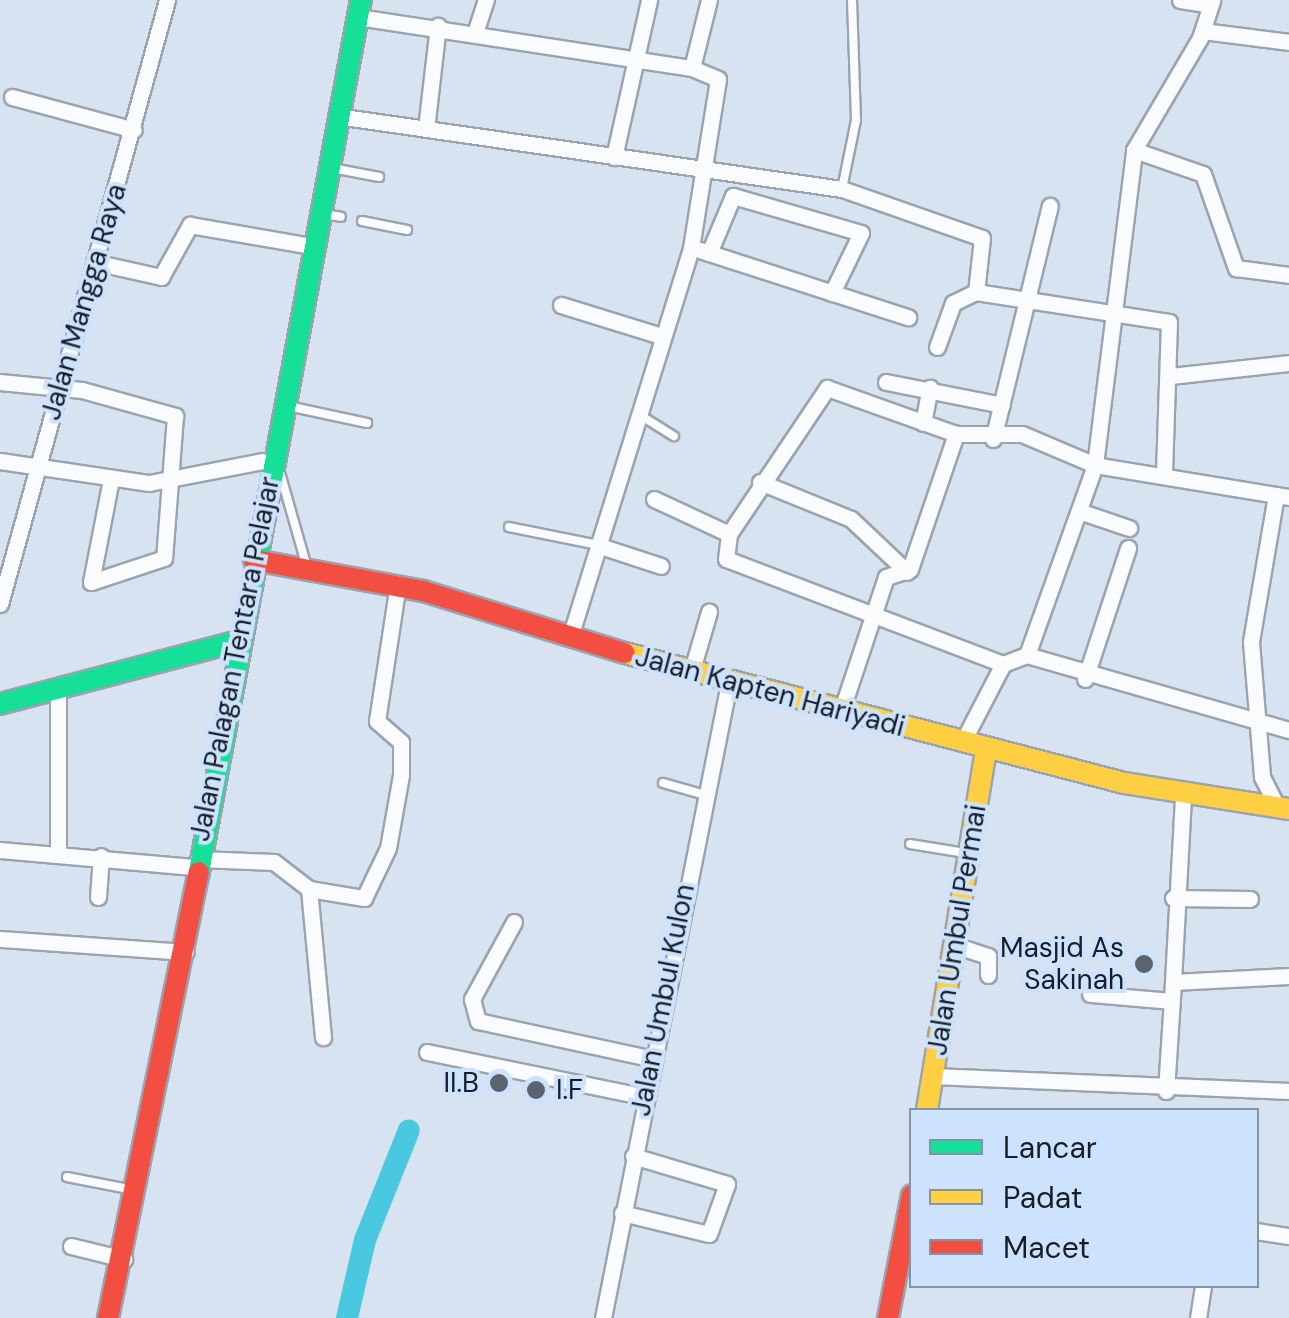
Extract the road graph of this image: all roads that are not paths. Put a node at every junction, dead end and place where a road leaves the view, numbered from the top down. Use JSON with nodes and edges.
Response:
{"nodes":[{"id":1,"x":167,"y":0,"type":"edge"},
{"id":2,"x":486,"y":0,"type":"edge"},
{"id":3,"x":648,"y":0,"type":"edge"},
{"id":4,"x":709,"y":0,"type":"edge"},
{"id":5,"x":852,"y":0,"type":"edge"},
{"id":6,"x":1180,"y":0,"type":"edge"},
{"id":7,"x":1211,"y":3,"type":"edge"},
{"id":8,"x":360,"y":8,"type":"edge"},
{"id":9,"x":438,"y":26,"type":"junction"},
{"id":10,"x":476,"y":30,"type":"junction"},
{"id":11,"x":1203,"y":31,"type":"junction"},
{"id":12,"x":1289,"y":42,"type":"edge"},
{"id":13,"x":638,"y":57,"type":"junction"},
{"id":14,"x":692,"y":68,"type":"junction"},
{"id":15,"x":12,"y":96,"type":"dead end"},
{"id":16,"x":337,"y":116,"type":"junction"},
{"id":17,"x":426,"y":129,"type":"junction"},
{"id":18,"x":134,"y":130,"type":"junction"},
{"id":19,"x":1134,"y":150,"type":"junction"},
{"id":20,"x":614,"y":158,"type":"junction"},
{"id":21,"x":327,"y":167,"type":"junction"},
{"id":22,"x":706,"y":171,"type":"junction"},
{"id":23,"x":379,"y":177,"type":"dead end"},
{"id":24,"x":842,"y":189,"type":"junction"},
{"id":25,"x":1050,"y":206,"type":"dead end"},
{"id":26,"x":318,"y":213,"type":"junction"},
{"id":27,"x":341,"y":218,"type":"dead end"},
{"id":28,"x":362,"y":221,"type":"dead end"},
{"id":29,"x":407,"y":230,"type":"dead end"},
{"id":30,"x":312,"y":246,"type":"junction"},
{"id":31,"x":691,"y":248,"type":"junction"},
{"id":32,"x":709,"y":253,"type":"junction"},
{"id":33,"x":94,"y":262,"type":"junction"},
{"id":34,"x":1289,"y":274,"type":"edge"},
{"id":35,"x":976,"y":292,"type":"junction"},
{"id":36,"x":832,"y":293,"type":"junction"},
{"id":37,"x":1022,"y":302,"type":"junction"},
{"id":38,"x":562,"y":305,"type":"dead end"},
{"id":39,"x":908,"y":318,"type":"dead end"},
{"id":40,"x":1118,"y":320,"type":"junction"},
{"id":41,"x":662,"y":336,"type":"junction"},
{"id":42,"x":937,"y":347,"type":"dead end"},
{"id":43,"x":1289,"y":363,"type":"edge"},
{"id":44,"x":1171,"y":376,"type":"junction"},
{"id":45,"x":0,"y":382,"type":"edge"},
{"id":46,"x":886,"y":382,"type":"dead end"},
{"id":47,"x":58,"y":388,"type":"junction"},
{"id":48,"x":930,"y":388,"type":"junction"},
{"id":49,"x":283,"y":405,"type":"junction"},
{"id":50,"x":1002,"y":406,"type":"junction"},
{"id":51,"x":640,"y":415,"type":"junction"},
{"id":52,"x":366,"y":422,"type":"dead end"},
{"id":53,"x":923,"y":423,"type":"junction"},
{"id":54,"x":956,"y":434,"type":"junction"},
{"id":55,"x":674,"y":436,"type":"dead end"},
{"id":56,"x":993,"y":439,"type":"junction"},
{"id":57,"x":268,"y":457,"type":"junction"},
{"id":58,"x":0,"y":462,"type":"edge"},
{"id":59,"x":39,"y":464,"type":"junction"},
{"id":60,"x":1095,"y":465,"type":"junction"},
{"id":61,"x":1164,"y":472,"type":"junction"},
{"id":62,"x":172,"y":475,"type":"junction"},
{"id":63,"x":111,"y":478,"type":"junction"},
{"id":64,"x":760,"y":482,"type":"junction"},
{"id":65,"x":1283,"y":496,"type":"edge"},
{"id":66,"x":654,"y":499,"type":"dead end"},
{"id":67,"x":1080,"y":511,"type":"junction"},
{"id":68,"x":509,"y":527,"type":"dead end"},
{"id":69,"x":1129,"y":528,"type":"dead end"},
{"id":70,"x":729,"y":534,"type":"junction"},
{"id":71,"x":600,"y":546,"type":"junction"},
{"id":72,"x":1128,"y":548,"type":"dead end"},
{"id":73,"x":250,"y":554,"type":"junction"},
{"id":74,"x":661,"y":566,"type":"dead end"},
{"id":75,"x":307,"y":567,"type":"junction"},
{"id":76,"x":907,"y":572,"type":"junction"},
{"id":77,"x":398,"y":584,"type":"junction"},
{"id":78,"x":0,"y":604,"type":"edge"},
{"id":79,"x":709,"y":612,"type":"dead end"},
{"id":80,"x":872,"y":614,"type":"junction"},
{"id":81,"x":570,"y":637,"type":"junction"},
{"id":82,"x":235,"y":642,"type":"junction"},
{"id":83,"x":1026,"y":655,"type":"junction"},
{"id":84,"x":1002,"y":664,"type":"junction"},
{"id":85,"x":692,"y":673,"type":"junction"},
{"id":86,"x":1085,"y":679,"type":"junction"},
{"id":87,"x":728,"y":683,"type":"junction"},
{"id":88,"x":58,"y":691,"type":"junction"},
{"id":89,"x":0,"y":704,"type":"edge"},
{"id":90,"x":841,"y":712,"type":"junction"},
{"id":91,"x":1260,"y":726,"type":"junction"},
{"id":92,"x":1289,"y":730,"type":"edge"},
{"id":93,"x":962,"y":743,"type":"junction"},
{"id":94,"x":986,"y":749,"type":"junction"},
{"id":95,"x":663,"y":784,"type":"dead end"},
{"id":96,"x":705,"y":795,"type":"junction"},
{"id":97,"x":1183,"y":797,"type":"junction"},
{"id":98,"x":1284,"y":808,"type":"edge"},
{"id":99,"x":910,"y":844,"type":"dead end"},
{"id":100,"x":0,"y":850,"type":"edge"},
{"id":101,"x":58,"y":850,"type":"junction"},
{"id":102,"x":969,"y":854,"type":"junction"},
{"id":103,"x":101,"y":856,"type":"junction"},
{"id":104,"x":197,"y":863,"type":"junction"},
{"id":105,"x":309,"y":889,"type":"junction"},
{"id":106,"x":98,"y":897,"type":"dead end"},
{"id":107,"x":1173,"y":898,"type":"junction"},
{"id":108,"x":1250,"y":899,"type":"dead end"},
{"id":109,"x":514,"y":922,"type":"dead end"},
{"id":110,"x":0,"y":940,"type":"edge"},
{"id":111,"x":954,"y":946,"type":"junction"},
{"id":112,"x":186,"y":952,"type":"junction"},
{"id":113,"x":988,"y":974,"type":"dead end"},
{"id":114,"x":1289,"y":976,"type":"edge"},
{"id":115,"x":1173,"y":982,"type":"junction"},
{"id":116,"x":1090,"y":994,"type":"dead end"},
{"id":117,"x":1171,"y":1001,"type":"junction"},
{"id":118,"x":323,"y":1037,"type":"dead end"},
{"id":119,"x":427,"y":1052,"type":"dead end"},
{"id":120,"x":649,"y":1058,"type":"junction"},
{"id":121,"x":934,"y":1076,"type":"junction"},
{"id":122,"x":1166,"y":1091,"type":"junction"},
{"id":123,"x":1289,"y":1092,"type":"edge"},
{"id":124,"x":641,"y":1096,"type":"junction"},
{"id":125,"x":1233,"y":1103,"type":"edge"},
{"id":126,"x":927,"y":1108,"type":"edge"},
{"id":127,"x":633,"y":1156,"type":"junction"},
{"id":128,"x":67,"y":1177,"type":"dead end"},
{"id":129,"x":139,"y":1191,"type":"junction"},
{"id":130,"x":622,"y":1213,"type":"junction"},
{"id":131,"x":1259,"y":1231,"type":"edge"},
{"id":132,"x":1289,"y":1236,"type":"edge"},
{"id":133,"x":70,"y":1246,"type":"dead end"},
{"id":134,"x":907,"y":1248,"type":"edge"},
{"id":135,"x":124,"y":1259,"type":"junction"},
{"id":136,"x":1203,"y":1288,"type":"edge"},
{"id":137,"x":108,"y":1318,"type":"edge"},
{"id":138,"x":603,"y":1318,"type":"edge"},
{"id":139,"x":888,"y":1318,"type":"edge"},
{"id":140,"x":1198,"y":1318,"type":"edge"}],
"edges":[{"from":1,"to":18,"type":"street","name":"Jalan Mangga Raya"},
{"from":2,"to":10,"type":"street"},
{"from":3,"to":13,"type":"street"},
{"from":4,"to":14,"type":"street"},
{"from":5,"to":24,"type":"lane"},
{"from":6,"to":7,"type":"street"},
{"from":7,"to":11,"type":"street"},
{"from":8,"to":9,"type":"street"},
{"from":8,"to":16,"type":"main road","name":"Jalan Palagan Tentara Pelajar"},
{"from":9,"to":10,"type":"street"},
{"from":9,"to":17,"type":"street"},
{"from":10,"to":13,"type":"street"},
{"from":11,"to":12,"type":"street"},
{"from":11,"to":19,"type":"street"},
{"from":13,"to":14,"type":"street"},
{"from":13,"to":20,"type":"street"},
{"from":14,"to":22,"type":"street"},
{"from":15,"to":18,"type":"street"},
{"from":16,"to":17,"type":"street"},
{"from":16,"to":21,"type":"main road","name":"Jalan Palagan Tentara Pelajar"},
{"from":17,"to":20,"type":"street"},
{"from":18,"to":33,"type":"street","name":"Jalan Mangga Raya"},
{"from":19,"to":34,"type":"street"},
{"from":19,"to":40,"type":"street"},
{"from":20,"to":22,"type":"street"},
{"from":21,"to":23,"type":"lane"},
{"from":21,"to":26,"type":"main road","name":"Jalan Palagan Tentara Pelajar"},
{"from":22,"to":24,"type":"street"},
{"from":22,"to":31,"type":"street"},
{"from":24,"to":35,"type":"street"},
{"from":25,"to":37,"type":"street"},
{"from":26,"to":27,"type":"lane"},
{"from":26,"to":30,"type":"main road","name":"Jalan Palagan Tentara Pelajar"},
{"from":28,"to":29,"type":"lane"},
{"from":30,"to":33,"type":"street"},
{"from":30,"to":49,"type":"main road","name":"Jalan Palagan Tentara Pelajar"},
{"from":31,"to":32,"type":"street"},
{"from":31,"to":41,"type":"street"},
{"from":32,"to":36,"type":"street"},
{"from":32,"to":36,"type":"street"},
{"from":33,"to":47,"type":"street","name":"Jalan Mangga Raya"},
{"from":35,"to":37,"type":"street"},
{"from":35,"to":42,"type":"street"},
{"from":36,"to":39,"type":"street"},
{"from":37,"to":40,"type":"street"},
{"from":37,"to":50,"type":"street"},
{"from":38,"to":41,"type":"street"},
{"from":40,"to":44,"type":"street"},
{"from":40,"to":60,"type":"street"},
{"from":41,"to":51,"type":"street"},
{"from":43,"to":44,"type":"street"},
{"from":44,"to":61,"type":"street"},
{"from":45,"to":47,"type":"street"},
{"from":46,"to":48,"type":"street"},
{"from":47,"to":59,"type":"street","name":"Jalan Mangga Raya"},
{"from":47,"to":62,"type":"street"},
{"from":48,"to":50,"type":"street"},
{"from":48,"to":53,"type":"street"},
{"from":49,"to":52,"type":"lane"},
{"from":49,"to":57,"type":"main road","name":"Jalan Palagan Tentara Pelajar"},
{"from":50,"to":56,"type":"street"},
{"from":51,"to":55,"type":"lane"},
{"from":51,"to":71,"type":"street"},
{"from":53,"to":54,"type":"street"},
{"from":53,"to":64,"type":"street"},
{"from":54,"to":56,"type":"street"},
{"from":54,"to":76,"type":"street"},
{"from":56,"to":60,"type":"street"},
{"from":57,"to":62,"type":"street"},
{"from":57,"to":73,"type":"main road","name":"Jalan Palagan Tentara Pelajar"},
{"from":57,"to":75,"type":"lane"},
{"from":58,"to":59,"type":"street"},
{"from":59,"to":63,"type":"street"},
{"from":59,"to":78,"type":"street","name":"Jalan Mangga Raya"},
{"from":60,"to":61,"type":"street"},
{"from":60,"to":67,"type":"street"},
{"from":61,"to":65,"type":"street"},
{"from":62,"to":63,"type":"street"},
{"from":62,"to":63,"type":"street"},
{"from":64,"to":70,"type":"street"},
{"from":64,"to":76,"type":"street"},
{"from":65,"to":91,"type":"street"},
{"from":66,"to":70,"type":"street"},
{"from":67,"to":69,"type":"street"},
{"from":67,"to":83,"type":"street"},
{"from":68,"to":71,"type":"lane"},
{"from":70,"to":80,"type":"street"},
{"from":71,"to":74,"type":"street"},
{"from":71,"to":81,"type":"street"},
{"from":72,"to":86,"type":"street"},
{"from":73,"to":75,"type":"main road","name":"Jalan Kapten Hariyadi"},
{"from":73,"to":82,"type":"main road","name":"Jalan Palagan Tentara Pelajar"},
{"from":75,"to":77,"type":"main road","name":"Jalan Kapten Hariyadi"},
{"from":76,"to":80,"type":"street"},
{"from":77,"to":81,"type":"main road","name":"Jalan Kapten Hariyadi"},
{"from":77,"to":105,"type":"street"},
{"from":79,"to":85,"type":"street"},
{"from":80,"to":84,"type":"street"},
{"from":80,"to":90,"type":"street"},
{"from":81,"to":85,"type":"main road","name":"Jalan Kapten Hariyadi"},
{"from":82,"to":88,"type":"main road"},
{"from":82,"to":104,"type":"main road","name":"Jalan Palagan Tentara Pelajar"},
{"from":83,"to":84,"type":"street"},
{"from":83,"to":86,"type":"street"},
{"from":84,"to":93,"type":"street"},
{"from":85,"to":87,"type":"main road","name":"Jalan Kapten Hariyadi"},
{"from":86,"to":91,"type":"street"},
{"from":87,"to":90,"type":"main road","name":"Jalan Kapten Hariyadi"},
{"from":87,"to":96,"type":"street","name":"Jalan Umbul Kulon"},
{"from":88,"to":89,"type":"main road"},
{"from":88,"to":101,"type":"street"},
{"from":90,"to":93,"type":"main road","name":"Jalan Kapten Hariyadi"},
{"from":91,"to":92,"type":"street"},
{"from":91,"to":98,"type":"street"},
{"from":93,"to":94,"type":"main road","name":"Jalan Kapten Hariyadi"},
{"from":94,"to":97,"type":"main road","name":"Jalan Kapten Hariyadi"},
{"from":94,"to":102,"type":"main road","name":"Jalan Umbul Permai"},
{"from":95,"to":96,"type":"lane"},
{"from":96,"to":120,"type":"street","name":"Jalan Umbul Kulon"},
{"from":97,"to":98,"type":"main road","name":"Jalan Kapten Hariyadi"},
{"from":97,"to":107,"type":"street"},
{"from":99,"to":102,"type":"lane"},
{"from":100,"to":101,"type":"street"},
{"from":101,"to":103,"type":"street"},
{"from":102,"to":111,"type":"main road","name":"Jalan Umbul Permai"},
{"from":103,"to":104,"type":"street"},
{"from":103,"to":106,"type":"street"},
{"from":104,"to":105,"type":"street"},
{"from":104,"to":112,"type":"main road","name":"Jalan Palagan Tentara Pelajar"},
{"from":105,"to":118,"type":"street"},
{"from":107,"to":108,"type":"street"},
{"from":107,"to":115,"type":"street"},
{"from":109,"to":120,"type":"street"},
{"from":110,"to":112,"type":"street"},
{"from":111,"to":113,"type":"street"},
{"from":111,"to":121,"type":"main road","name":"Jalan Umbul Permai"},
{"from":112,"to":129,"type":"main road","name":"Jalan Palagan Tentara Pelajar"},
{"from":114,"to":115,"type":"street"},
{"from":115,"to":117,"type":"street"},
{"from":116,"to":117,"type":"street"},
{"from":117,"to":122,"type":"street"},
{"from":119,"to":124,"type":"street"},
{"from":120,"to":124,"type":"street","name":"Jalan Umbul Kulon"},
{"from":121,"to":122,"type":"street"},
{"from":121,"to":126,"type":"main road","name":"Jalan Umbul Permai"},
{"from":122,"to":125,"type":"street"},
{"from":123,"to":125,"type":"street"},
{"from":124,"to":127,"type":"street","name":"Jalan Umbul Kulon"},
{"from":127,"to":130,"type":"street","name":"Jalan Umbul Kulon"},
{"from":127,"to":130,"type":"street"},
{"from":128,"to":129,"type":"lane"},
{"from":129,"to":135,"type":"main road","name":"Jalan Palagan Tentara Pelajar"},
{"from":130,"to":138,"type":"street","name":"Jalan Umbul Kulon"},
{"from":131,"to":132,"type":"street"},
{"from":133,"to":135,"type":"street"},
{"from":134,"to":139,"type":"main road"},
{"from":135,"to":137,"type":"main road","name":"Jalan Palagan Tentara Pelajar"},
{"from":136,"to":140,"type":"street"}]}
